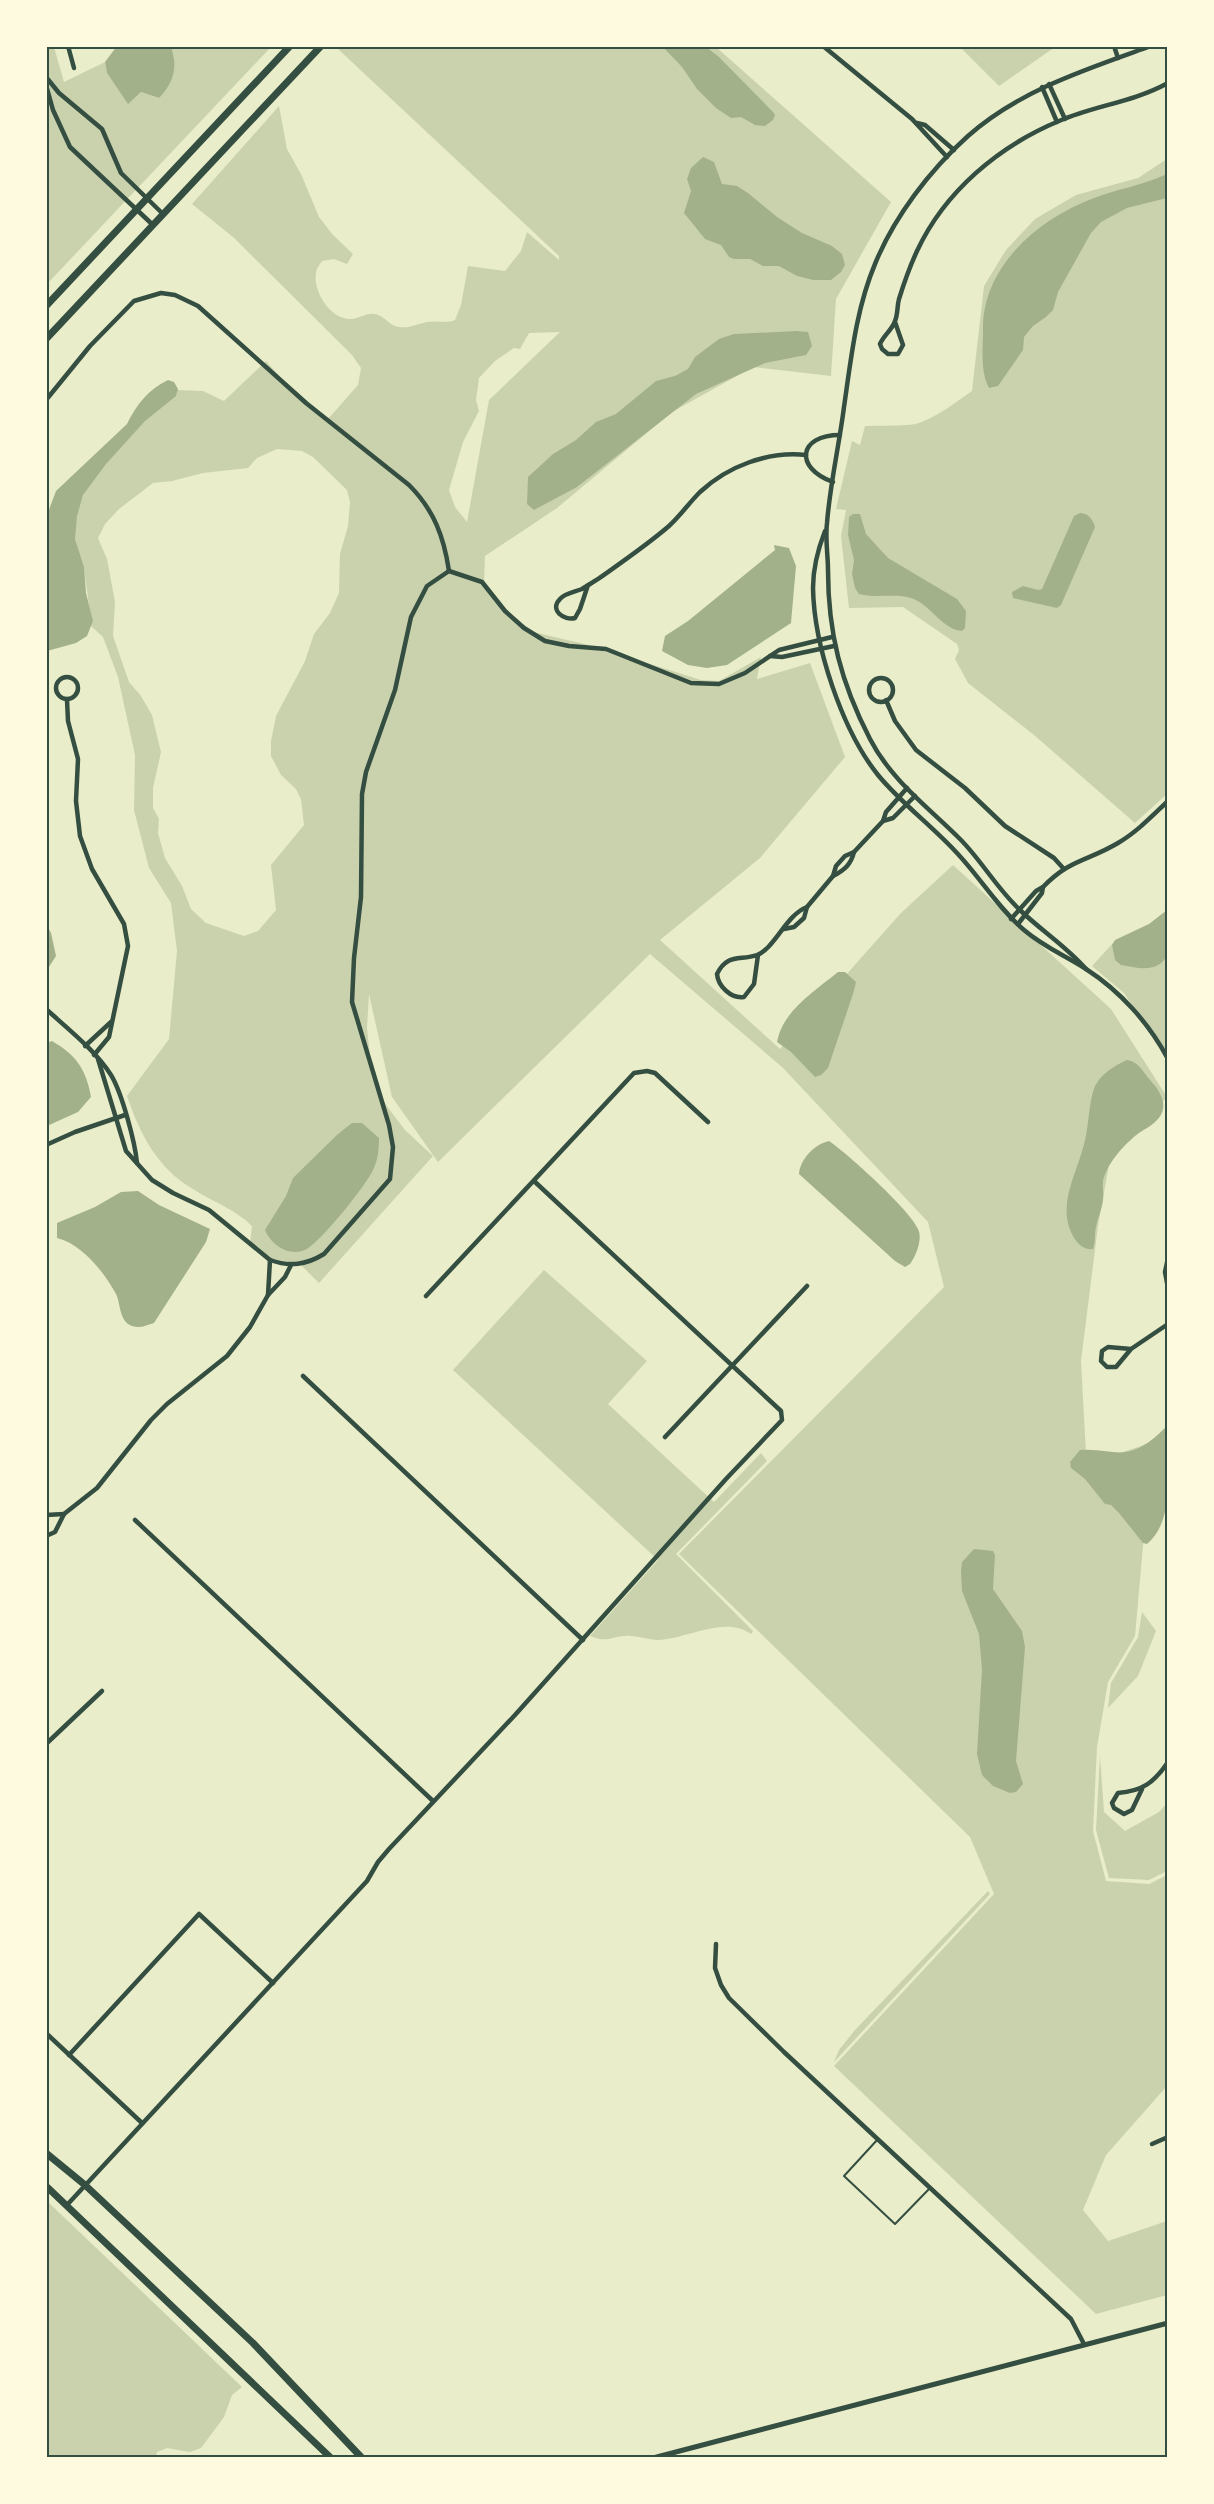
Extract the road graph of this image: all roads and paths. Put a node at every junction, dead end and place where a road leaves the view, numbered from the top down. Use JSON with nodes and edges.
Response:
{"nodes":[{"id":1,"x":68,"y":46,"type":"edge"},
{"id":2,"x":290,"y":46,"type":"edge"},
{"id":3,"x":321,"y":46,"type":"edge"},
{"id":4,"x":823,"y":46,"type":"edge"},
{"id":5,"x":1114,"y":46,"type":"edge"},
{"id":6,"x":1151,"y":46,"type":"edge"},
{"id":7,"x":1118,"y":58,"type":"junction"},
{"id":8,"x":74,"y":68,"type":"dead end"},
{"id":9,"x":46,"y":77,"type":"edge"},
{"id":10,"x":1167,"y":83,"type":"edge"},
{"id":11,"x":1049,"y":84,"type":"junction"},
{"id":12,"x":46,"y":85,"type":"edge"},
{"id":13,"x":1042,"y":87,"type":"junction"},
{"id":14,"x":1065,"y":118,"type":"junction"},
{"id":15,"x":1057,"y":122,"type":"junction"},
{"id":16,"x":917,"y":123,"type":"junction"},
{"id":17,"x":954,"y":150,"type":"junction"},
{"id":18,"x":946,"y":158,"type":"junction"},
{"id":19,"x":148,"y":199,"type":"junction"},
{"id":20,"x":137,"y":210,"type":"junction"},
{"id":21,"x":163,"y":214,"type":"junction"},
{"id":22,"x":153,"y":225,"type":"junction"},
{"id":23,"x":46,"y":306,"type":"edge"},
{"id":24,"x":895,"y":322,"type":"junction"},
{"id":25,"x":46,"y":339,"type":"edge"},
{"id":26,"x":46,"y":400,"type":"edge"},
{"id":27,"x":840,"y":435,"type":"junction"},
{"id":28,"x":806,"y":454,"type":"junction"},
{"id":29,"x":833,"y":482,"type":"junction"},
{"id":30,"x":826,"y":525,"type":"junction"},
{"id":31,"x":450,"y":571,"type":"junction"},
{"id":32,"x":588,"y":585,"type":"junction"},
{"id":33,"x":832,"y":637,"type":"junction"},
{"id":34,"x":819,"y":640,"type":"junction"},
{"id":35,"x":834,"y":646,"type":"junction"},
{"id":36,"x":821,"y":649,"type":"junction"},
{"id":37,"x":770,"y":656,"type":"junction"},
{"id":38,"x":67,"y":700,"type":"junction"},
{"id":39,"x":886,"y":700,"type":"junction"},
{"id":40,"x":907,"y":788,"type":"junction"},
{"id":41,"x":915,"y":796,"type":"junction"},
{"id":42,"x":899,"y":797,"type":"junction"},
{"id":43,"x":1167,"y":801,"type":"edge"},
{"id":44,"x":906,"y":804,"type":"junction"},
{"id":45,"x":883,"y":821,"type":"junction"},
{"id":46,"x":854,"y":852,"type":"junction"},
{"id":47,"x":1063,"y":868,"type":"junction"},
{"id":48,"x":833,"y":876,"type":"junction"},
{"id":49,"x":1043,"y":887,"type":"junction"},
{"id":50,"x":807,"y":907,"type":"junction"},
{"id":51,"x":1019,"y":910,"type":"junction"},
{"id":52,"x":1025,"y":915,"type":"junction"},
{"id":53,"x":1011,"y":919,"type":"junction"},
{"id":54,"x":1018,"y":924,"type":"junction"},
{"id":55,"x":784,"y":928,"type":"junction"},
{"id":56,"x":758,"y":955,"type":"junction"},
{"id":57,"x":1086,"y":969,"type":"junction"},
{"id":58,"x":46,"y":1009,"type":"edge"},
{"id":59,"x":111,"y":1022,"type":"junction"},
{"id":60,"x":85,"y":1046,"type":"junction"},
{"id":61,"x":96,"y":1057,"type":"junction"},
{"id":62,"x":1167,"y":1059,"type":"edge"},
{"id":63,"x":125,"y":1115,"type":"junction"},
{"id":64,"x":116,"y":1117,"type":"junction"},
{"id":65,"x":708,"y":1122,"type":"dead end"},
{"id":66,"x":46,"y":1145,"type":"edge"},
{"id":67,"x":137,"y":1163,"type":"junction"},
{"id":68,"x":534,"y":1181,"type":"junction"},
{"id":69,"x":1167,"y":1258,"type":"edge"},
{"id":70,"x":270,"y":1260,"type":"junction"},
{"id":71,"x":291,"y":1265,"type":"junction"},
{"id":72,"x":807,"y":1286,"type":"dead end"},
{"id":73,"x":1167,"y":1288,"type":"edge"},
{"id":74,"x":268,"y":1295,"type":"junction"},
{"id":75,"x":426,"y":1296,"type":"dead end"},
{"id":76,"x":1167,"y":1324,"type":"edge"},
{"id":77,"x":1131,"y":1349,"type":"junction"},
{"id":78,"x":733,"y":1365,"type":"junction"},
{"id":79,"x":303,"y":1376,"type":"dead end"},
{"id":80,"x":664,"y":1437,"type":"dead end"},
{"id":81,"x":64,"y":1514,"type":"junction"},
{"id":82,"x":46,"y":1515,"type":"edge"},
{"id":83,"x":135,"y":1520,"type":"dead end"},
{"id":84,"x":46,"y":1536,"type":"edge"},
{"id":85,"x":583,"y":1640,"type":"junction"},
{"id":86,"x":102,"y":1691,"type":"dead end"},
{"id":87,"x":46,"y":1744,"type":"edge"},
{"id":88,"x":1167,"y":1762,"type":"edge"},
{"id":89,"x":1142,"y":1789,"type":"junction"},
{"id":90,"x":433,"y":1801,"type":"junction"},
{"id":91,"x":716,"y":1944,"type":"dead end"},
{"id":92,"x":273,"y":1983,"type":"junction"},
{"id":93,"x":46,"y":2033,"type":"edge"},
{"id":94,"x":69,"y":2055,"type":"junction"},
{"id":95,"x":142,"y":2123,"type":"junction"},
{"id":96,"x":1167,"y":2137,"type":"edge"},
{"id":97,"x":878,"y":2139,"type":"junction"},
{"id":98,"x":1152,"y":2144,"type":"dead end"},
{"id":99,"x":46,"y":2152,"type":"edge"},
{"id":100,"x":85,"y":2185,"type":"junction"},
{"id":101,"x":46,"y":2186,"type":"edge"},
{"id":102,"x":930,"y":2188,"type":"junction"},
{"id":103,"x":67,"y":2205,"type":"junction"},
{"id":104,"x":1167,"y":2323,"type":"edge"},
{"id":105,"x":1084,"y":2344,"type":"junction"},
{"id":106,"x":331,"y":2457,"type":"edge"},
{"id":107,"x":362,"y":2457,"type":"edge"},
{"id":108,"x":653,"y":2457,"type":"edge"}],
"edges":[{"from":1,"to":8,"type":"street"},
{"from":2,"to":19,"type":"main road"},
{"from":3,"to":21,"type":"main road"},
{"from":4,"to":16,"type":"street"},
{"from":5,"to":7,"type":"street"},
{"from":6,"to":7,"type":"street"},
{"from":7,"to":11,"type":"street"},
{"from":9,"to":19,"type":"street"},
{"from":10,"to":14,"type":"street"},
{"from":11,"to":13,"type":"street"},
{"from":11,"to":14,"type":"street"},
{"from":12,"to":20,"type":"street"},
{"from":13,"to":15,"type":"street"},
{"from":13,"to":17,"type":"street"},
{"from":14,"to":15,"type":"street"},
{"from":15,"to":24,"type":"street"},
{"from":16,"to":17,"type":"street"},
{"from":16,"to":18,"type":"street"},
{"from":17,"to":18,"type":"street"},
{"from":18,"to":27,"type":"street"},
{"from":19,"to":20,"type":"main road"},
{"from":19,"to":21,"type":"street"},
{"from":20,"to":22,"type":"street"},
{"from":20,"to":23,"type":"main road"},
{"from":21,"to":22,"type":"main road"},
{"from":22,"to":25,"type":"main road"},
{"from":24,"to":24,"type":"street"},
{"from":26,"to":31,"type":"street"},
{"from":27,"to":28,"type":"street"},
{"from":27,"to":29,"type":"street"},
{"from":28,"to":29,"type":"street"},
{"from":28,"to":32,"type":"street"},
{"from":29,"to":30,"type":"street"},
{"from":30,"to":33,"type":"street"},
{"from":30,"to":34,"type":"street"},
{"from":31,"to":37,"type":"street"},
{"from":31,"to":71,"type":"street"},
{"from":32,"to":32,"type":"street"},
{"from":33,"to":34,"type":"street"},
{"from":33,"to":35,"type":"street"},
{"from":34,"to":36,"type":"street"},
{"from":34,"to":37,"type":"street"},
{"from":35,"to":36,"type":"street"},
{"from":35,"to":40,"type":"street"},
{"from":36,"to":37,"type":"street"},
{"from":36,"to":42,"type":"street"},
{"from":38,"to":38,"type":"street"},
{"from":38,"to":59,"type":"street"},
{"from":39,"to":39,"type":"street"},
{"from":39,"to":47,"type":"street"},
{"from":40,"to":41,"type":"street"},
{"from":40,"to":42,"type":"street"},
{"from":41,"to":44,"type":"street"},
{"from":41,"to":51,"type":"street"},
{"from":42,"to":44,"type":"street"},
{"from":42,"to":45,"type":"street"},
{"from":43,"to":47,"type":"street"},
{"from":44,"to":45,"type":"street"},
{"from":44,"to":53,"type":"street"},
{"from":45,"to":46,"type":"street"},
{"from":46,"to":48,"type":"street"},
{"from":46,"to":48,"type":"street"},
{"from":47,"to":49,"type":"street"},
{"from":48,"to":50,"type":"street"},
{"from":49,"to":51,"type":"street"},
{"from":49,"to":52,"type":"street"},
{"from":50,"to":55,"type":"street"},
{"from":50,"to":55,"type":"street"},
{"from":51,"to":52,"type":"street"},
{"from":51,"to":53,"type":"street"},
{"from":52,"to":54,"type":"street"},
{"from":52,"to":57,"type":"street"},
{"from":53,"to":54,"type":"street"},
{"from":54,"to":57,"type":"street"},
{"from":55,"to":56,"type":"street"},
{"from":56,"to":56,"type":"street"},
{"from":57,"to":62,"type":"street"},
{"from":58,"to":60,"type":"street"},
{"from":59,"to":60,"type":"street"},
{"from":59,"to":61,"type":"street"},
{"from":60,"to":61,"type":"street"},
{"from":61,"to":63,"type":"street"},
{"from":61,"to":64,"type":"street"},
{"from":63,"to":64,"type":"street"},
{"from":63,"to":67,"type":"street"},
{"from":64,"to":66,"type":"street"},
{"from":64,"to":67,"type":"street"},
{"from":65,"to":68,"type":"street"},
{"from":67,"to":70,"type":"street"},
{"from":68,"to":75,"type":"street"},
{"from":68,"to":78,"type":"street"},
{"from":69,"to":73,"type":"street"},
{"from":70,"to":71,"type":"street"},
{"from":70,"to":74,"type":"street"},
{"from":71,"to":74,"type":"street"},
{"from":72,"to":78,"type":"street"},
{"from":74,"to":81,"type":"street"},
{"from":76,"to":77,"type":"street"},
{"from":77,"to":77,"type":"street"},
{"from":78,"to":80,"type":"street"},
{"from":78,"to":85,"type":"street"},
{"from":79,"to":85,"type":"street"},
{"from":81,"to":82,"type":"street"},
{"from":81,"to":84,"type":"street"},
{"from":83,"to":90,"type":"street"},
{"from":85,"to":90,"type":"street"},
{"from":86,"to":87,"type":"street"},
{"from":88,"to":89,"type":"street"},
{"from":89,"to":89,"type":"street"},
{"from":90,"to":92,"type":"street"},
{"from":91,"to":97,"type":"street"},
{"from":92,"to":94,"type":"street"},
{"from":92,"to":95,"type":"street"},
{"from":93,"to":94,"type":"street"},
{"from":94,"to":95,"type":"street"},
{"from":95,"to":100,"type":"street"},
{"from":96,"to":98,"type":"street"},
{"from":97,"to":102,"type":"street"},
{"from":97,"to":102,"type":"lane"},
{"from":99,"to":100,"type":"main road"},
{"from":100,"to":103,"type":"street"},
{"from":100,"to":107,"type":"main road"},
{"from":101,"to":103,"type":"main road"},
{"from":102,"to":105,"type":"street"},
{"from":103,"to":106,"type":"main road"},
{"from":104,"to":105,"type":"street"},
{"from":105,"to":108,"type":"street"}]}
